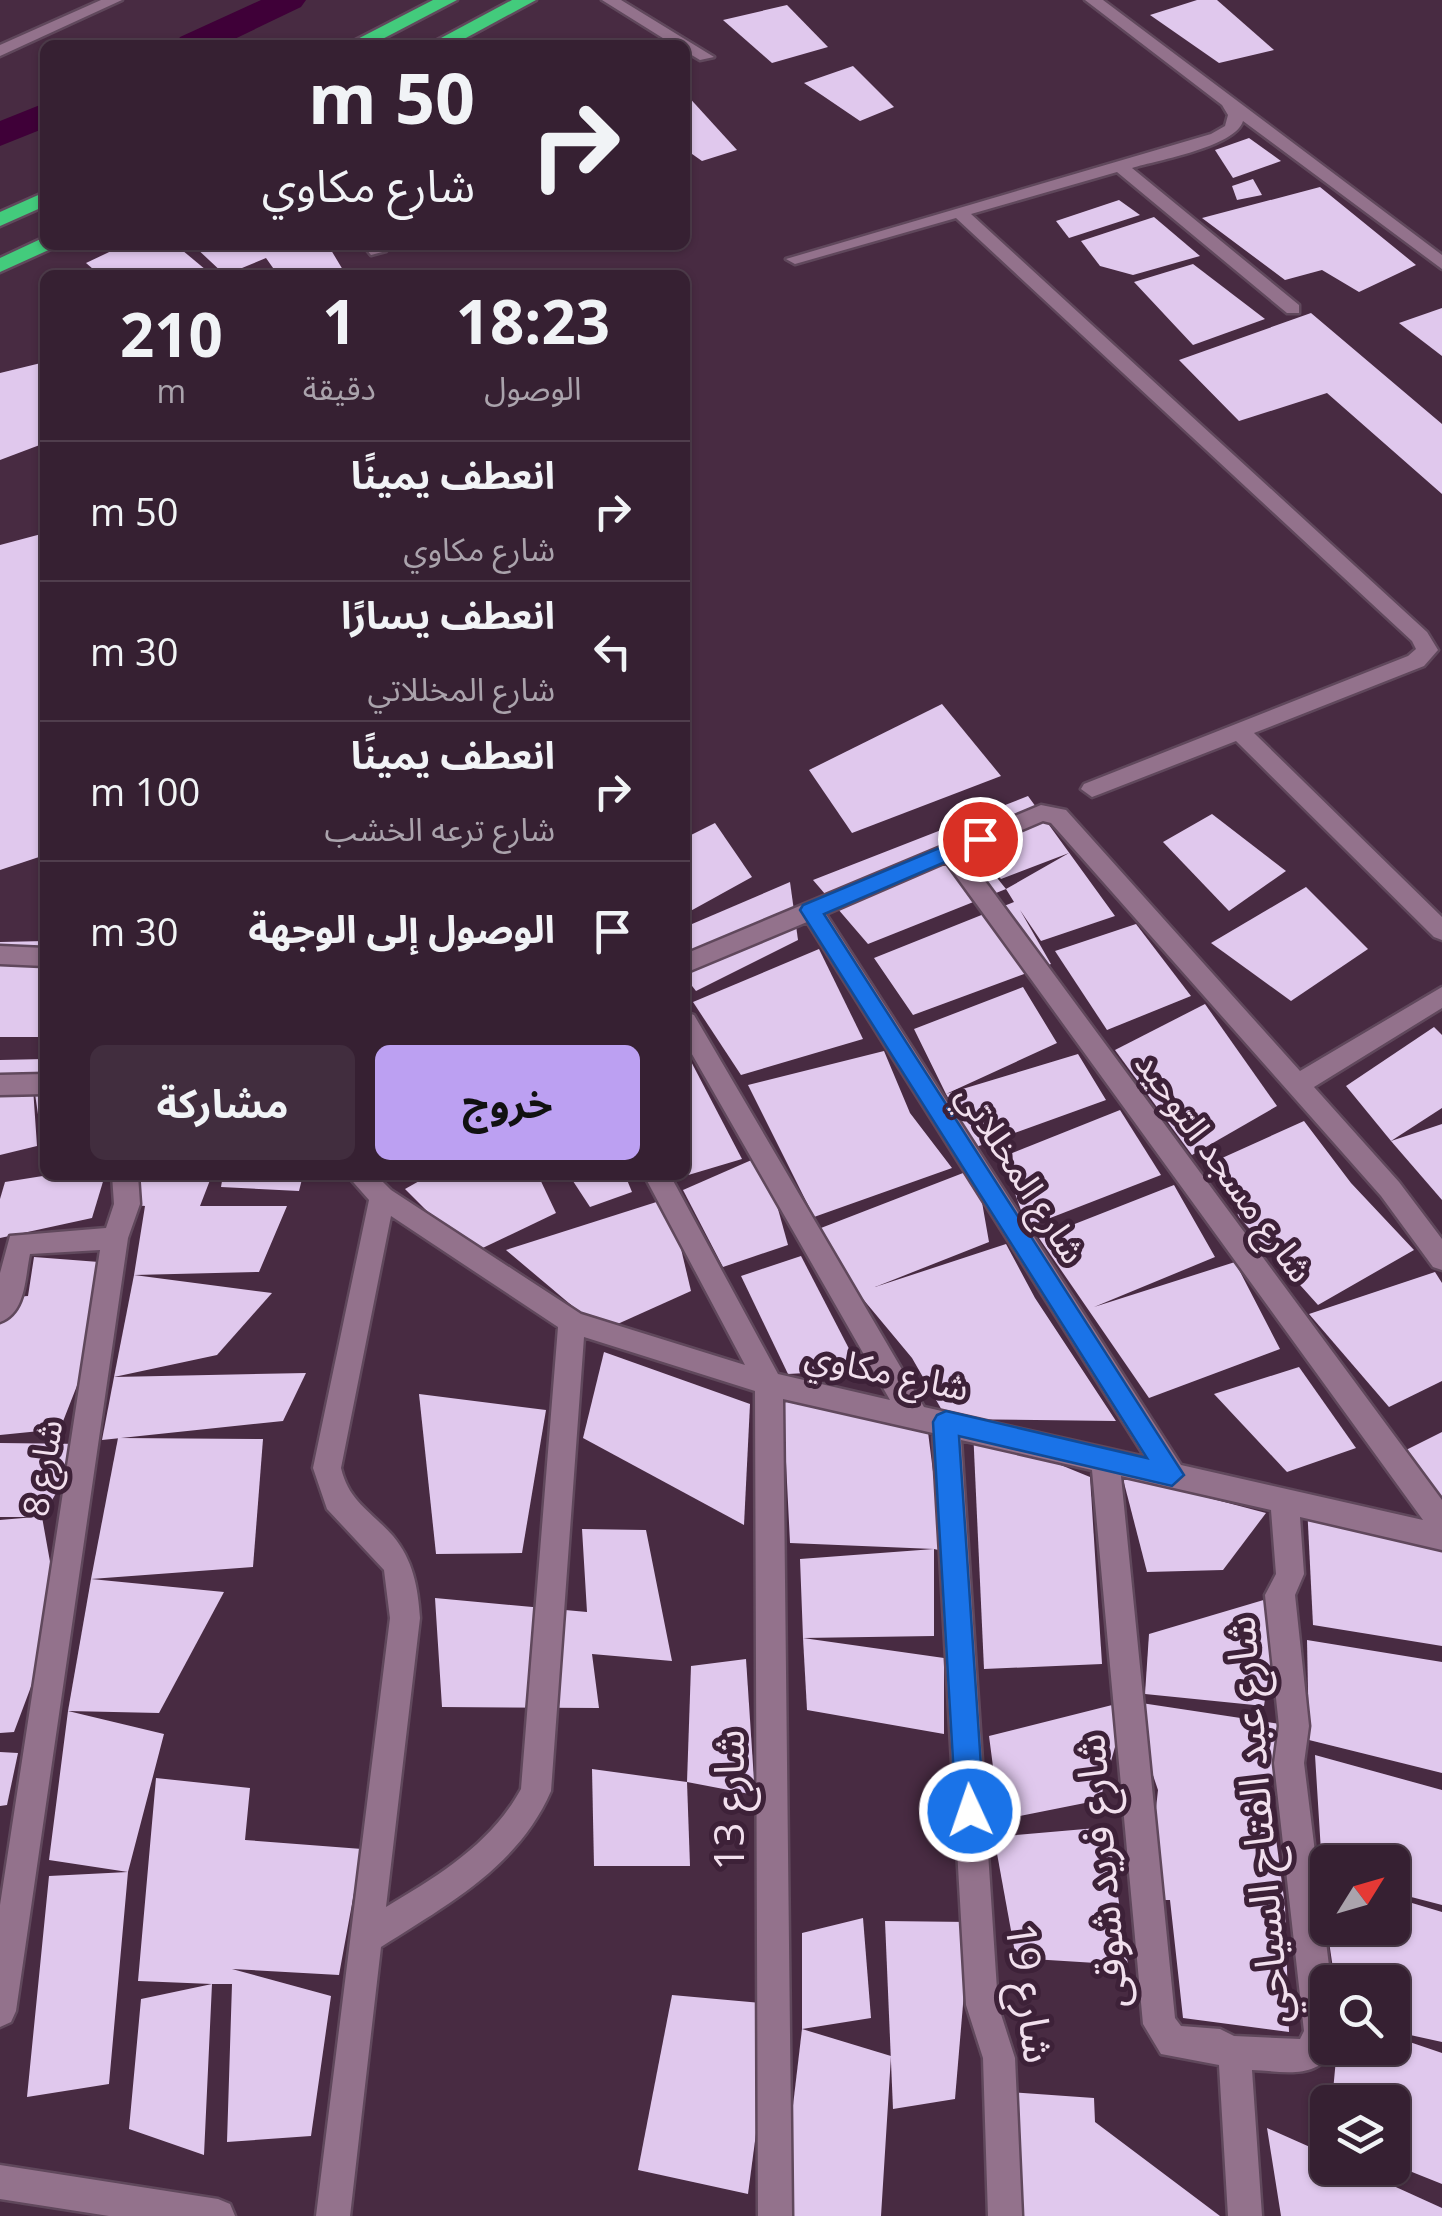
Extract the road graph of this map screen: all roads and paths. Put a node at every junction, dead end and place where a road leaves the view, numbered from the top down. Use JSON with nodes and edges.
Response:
{"nodes":[{"id":1,"x":114,"y":0,"type":"edge"},
{"id":2,"x":448,"y":0,"type":"edge"},
{"id":3,"x":527,"y":0,"type":"edge"},
{"id":4,"x":610,"y":0,"type":"edge"},
{"id":5,"x":1094,"y":0,"type":"edge"},
{"id":6,"x":0,"y":30,"type":"edge"},
{"id":7,"x":366,"y":40,"type":"edge"},
{"id":8,"x":448,"y":40,"type":"edge"},
{"id":9,"x":677,"y":40,"type":"edge"},
{"id":10,"x":22,"y":41,"type":"junction"},
{"id":11,"x":690,"y":48,"type":"edge"},
{"id":12,"x":0,"y":51,"type":"edge"},
{"id":13,"x":706,"y":57,"type":"dead end"},
{"id":14,"x":1228,"y":102,"type":"junction"},
{"id":15,"x":1120,"y":166,"type":"junction"},
{"id":16,"x":40,"y":200,"type":"edge"},
{"id":17,"x":959,"y":212,"type":"junction"},
{"id":18,"x":0,"y":220,"type":"edge"},
{"id":19,"x":40,"y":246,"type":"edge"},
{"id":20,"x":796,"y":259,"type":"dead end"},
{"id":21,"x":1442,"y":264,"type":"edge"},
{"id":22,"x":0,"y":266,"type":"edge"},
{"id":23,"x":1293,"y":308,"type":"dead end"},
{"id":24,"x":1239,"y":731,"type":"junction"},
{"id":25,"x":1092,"y":789,"type":"dead end"},
{"id":26,"x":950,"y":852,"type":"junction"},
{"id":27,"x":811,"y":910,"type":"junction"},
{"id":28,"x":1442,"y":930,"type":"edge"},
{"id":29,"x":0,"y":955,"type":"edge"},
{"id":30,"x":40,"y":957,"type":"edge"},
{"id":31,"x":690,"y":962,"type":"edge"},
{"id":32,"x":1439,"y":1002,"type":"edge"},
{"id":33,"x":690,"y":1030,"type":"edge"},
{"id":34,"x":0,"y":1084,"type":"edge"},
{"id":35,"x":40,"y":1084,"type":"edge"},
{"id":36,"x":1299,"y":1084,"type":"junction"},
{"id":37,"x":125,"y":1180,"type":"edge"},
{"id":38,"x":365,"y":1180,"type":"edge"},
{"id":39,"x":659,"y":1180,"type":"edge"},
{"id":40,"x":382,"y":1197,"type":"junction"},
{"id":41,"x":115,"y":1238,"type":"junction"},
{"id":42,"x":1442,"y":1258,"type":"edge"},
{"id":43,"x":0,"y":1311,"type":"edge"},
{"id":44,"x":572,"y":1322,"type":"junction"},
{"id":45,"x":769,"y":1384,"type":"junction"},
{"id":46,"x":914,"y":1416,"type":"junction"},
{"id":47,"x":946,"y":1422,"type":"junction"},
{"id":48,"x":1105,"y":1459,"type":"junction"},
{"id":49,"x":1172,"y":1475,"type":"junction"},
{"id":50,"x":1284,"y":1501,"type":"junction"},
{"id":51,"x":1442,"y":1523,"type":"edge"},
{"id":52,"x":1442,"y":1536,"type":"edge"},
{"id":53,"x":366,"y":1938,"type":"junction"},
{"id":54,"x":0,"y":2012,"type":"edge"},
{"id":55,"x":1232,"y":2052,"type":"junction"},
{"id":56,"x":0,"y":2182,"type":"edge"},
{"id":57,"x":202,"y":2215,"type":"edge"},
{"id":58,"x":333,"y":2216,"type":"edge"},
{"id":59,"x":775,"y":2216,"type":"edge"},
{"id":60,"x":1005,"y":2216,"type":"edge"},
{"id":61,"x":1246,"y":2216,"type":"edge"}],
"edges":[{"from":1,"to":10,"type":"street"},
{"from":2,"to":7,"type":"highway"},
{"from":3,"to":8,"type":"highway"},
{"from":4,"to":9,"type":"street"},
{"from":5,"to":14,"type":"street"},
{"from":6,"to":10,"type":"street"},
{"from":10,"to":12,"type":"street"},
{"from":11,"to":13,"type":"street"},
{"from":14,"to":15,"type":"street"},
{"from":14,"to":21,"type":"street"},
{"from":15,"to":17,"type":"street"},
{"from":15,"to":23,"type":"street"},
{"from":16,"to":18,"type":"highway"},
{"from":17,"to":20,"type":"street"},
{"from":17,"to":24,"type":"street"},
{"from":19,"to":22,"type":"highway"},
{"from":24,"to":25,"type":"street"},
{"from":24,"to":28,"type":"street"},
{"from":26,"to":27,"type":"street"},
{"from":26,"to":36,"type":"street"},
{"from":26,"to":51,"type":"street","name":"شارع مسجد التوحيد"},
{"from":27,"to":31,"type":"street"},
{"from":27,"to":49,"type":"street","name":"شارع المخللاتي"},
{"from":29,"to":30,"type":"street"},
{"from":32,"to":36,"type":"street"},
{"from":33,"to":46,"type":"street"},
{"from":34,"to":35,"type":"street"},
{"from":36,"to":42,"type":"street"},
{"from":37,"to":41,"type":"street","name":"شارع 8"},
{"from":38,"to":40,"type":"street","name":"شارع مكاوي"},
{"from":39,"to":45,"type":"street"},
{"from":40,"to":44,"type":"street","name":"شارع مكاوي"},
{"from":40,"to":53,"type":"street"},
{"from":41,"to":43,"type":"street"},
{"from":41,"to":54,"type":"street","name":"شارع 8"},
{"from":44,"to":45,"type":"street","name":"شارع مكاوي"},
{"from":44,"to":53,"type":"street"},
{"from":45,"to":46,"type":"street","name":"شارع مكاوي"},
{"from":45,"to":59,"type":"street","name":"شارع 13"},
{"from":46,"to":47,"type":"street","name":"شارع مكاوي"},
{"from":47,"to":48,"type":"street","name":"شارع مكاوي"},
{"from":47,"to":60,"type":"street","name":"شارع 19"},
{"from":48,"to":49,"type":"street","name":"شارع مكاوي"},
{"from":48,"to":55,"type":"street","name":"شارع فريد شوقى"},
{"from":49,"to":50,"type":"street","name":"شارع مكاوي"},
{"from":50,"to":52,"type":"street","name":"شارع مكاوي"},
{"from":50,"to":55,"type":"street","name":"شارع عبد الفتاح السياحي"},
{"from":53,"to":58,"type":"street"},
{"from":55,"to":61,"type":"street"},
{"from":56,"to":57,"type":"street"}]}
